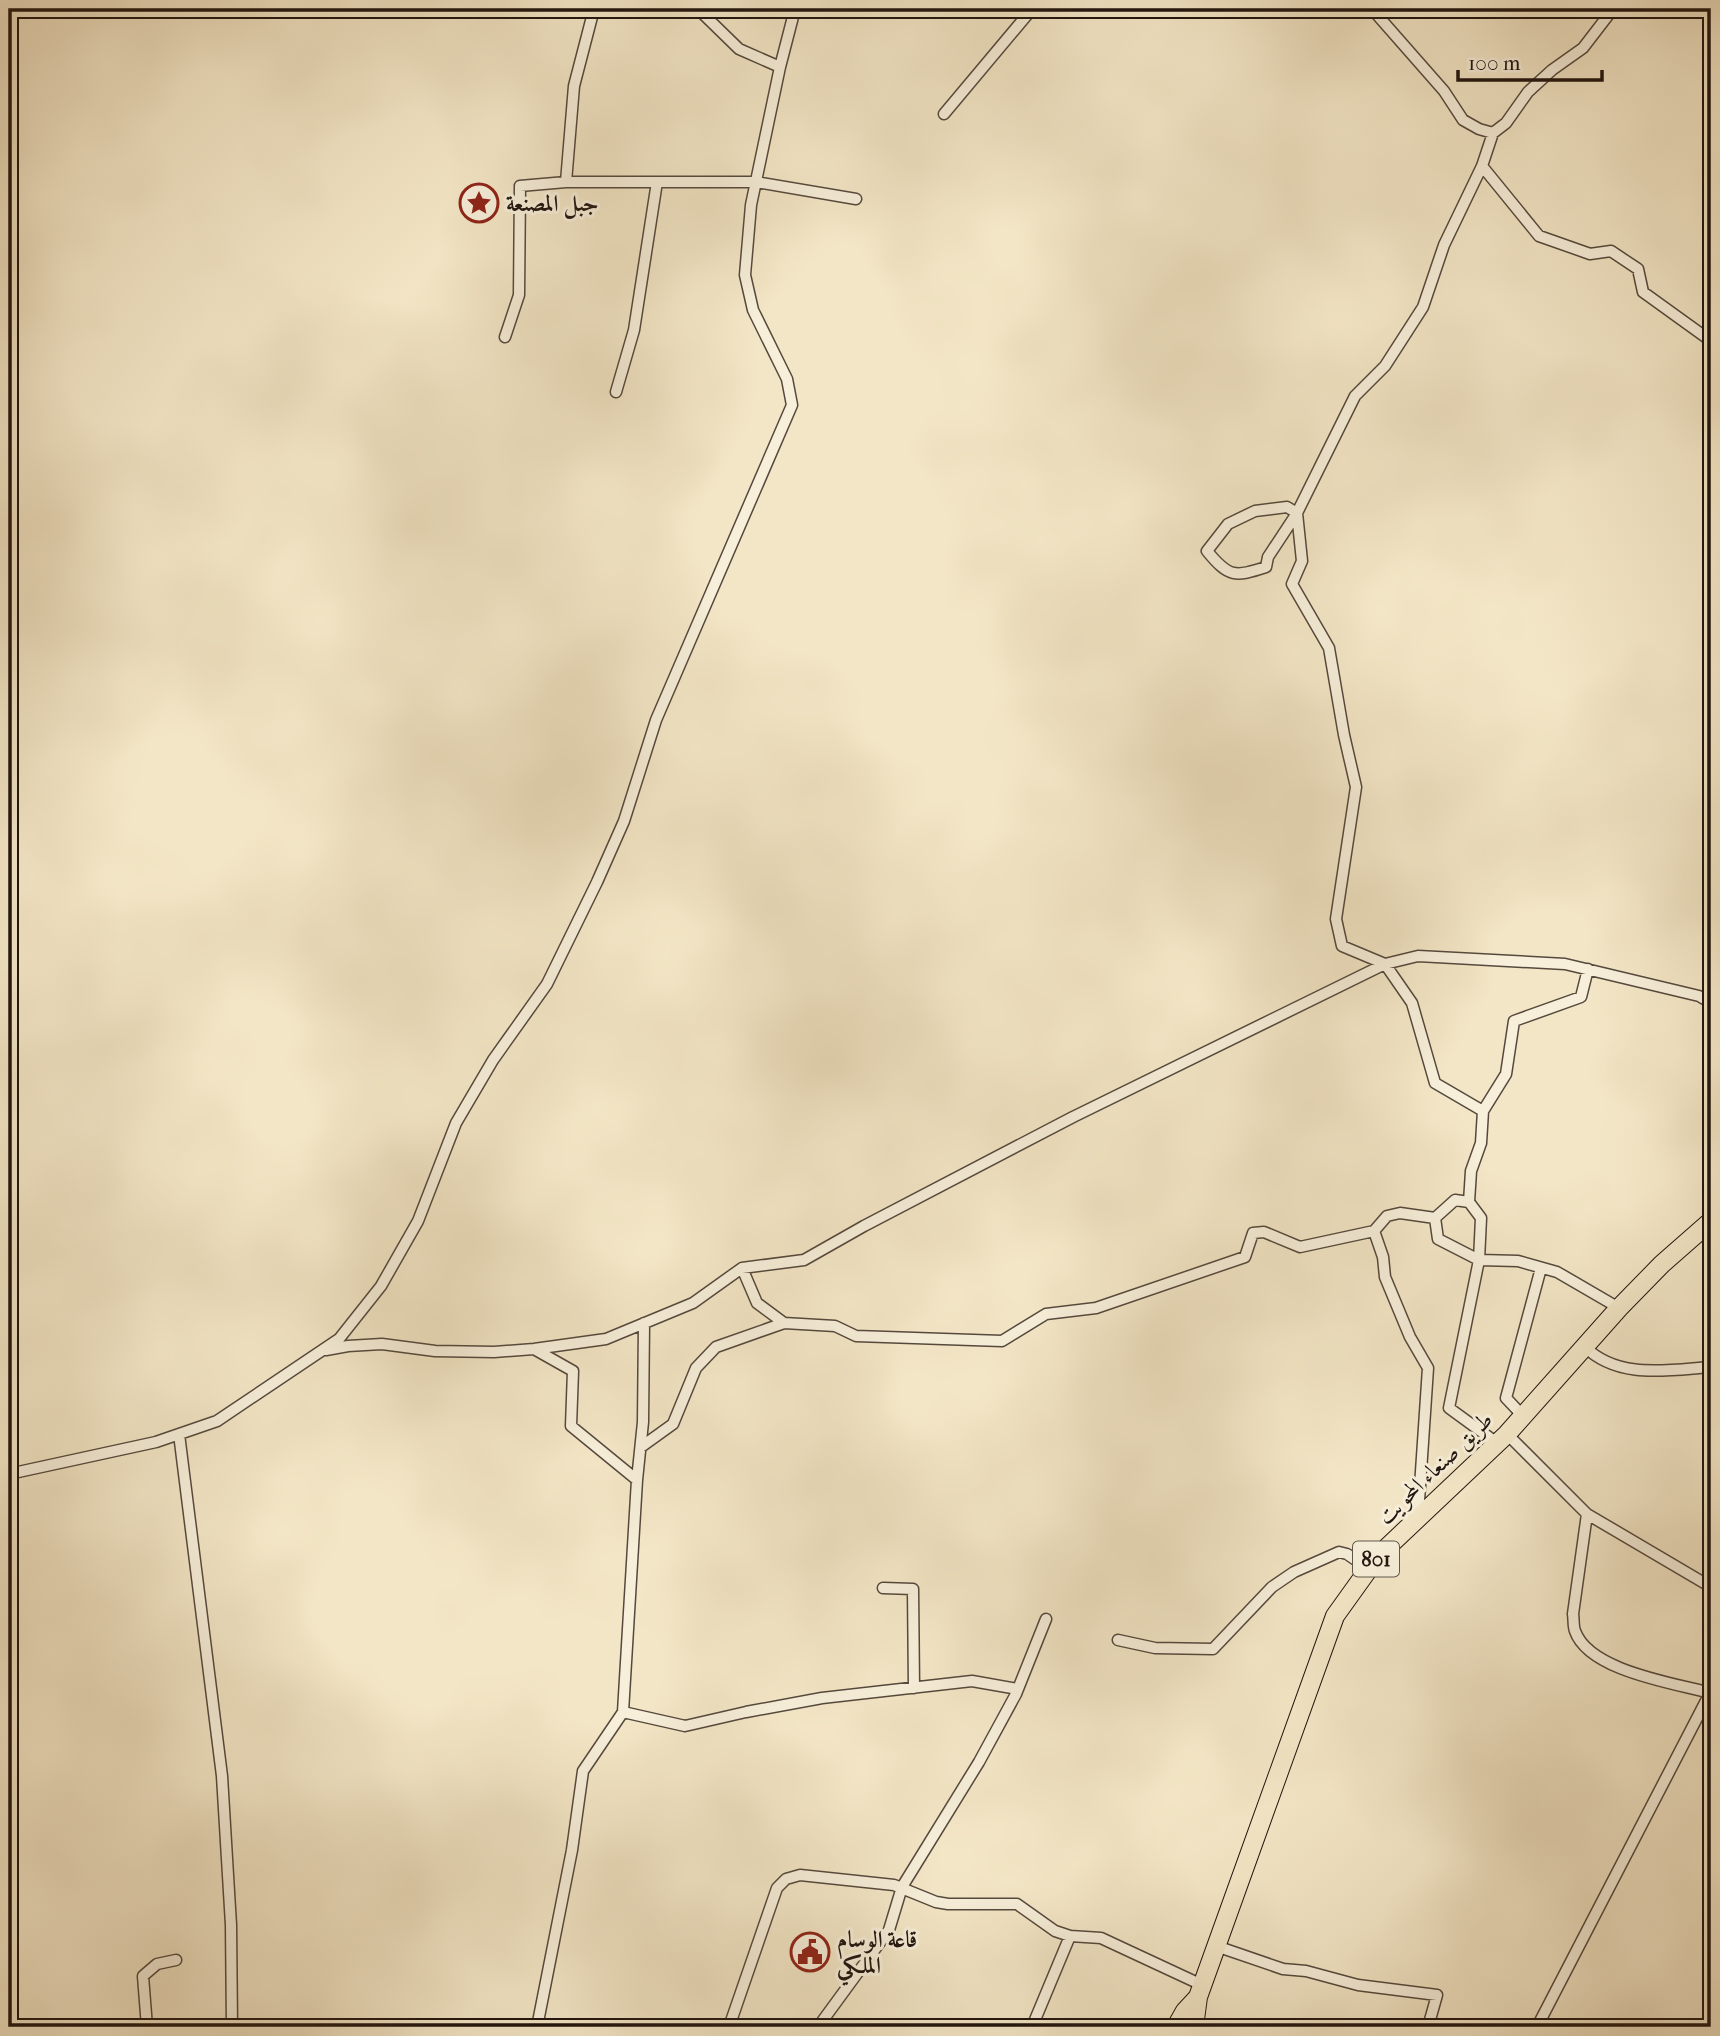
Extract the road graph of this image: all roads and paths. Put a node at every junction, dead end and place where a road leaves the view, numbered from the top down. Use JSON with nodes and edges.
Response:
{"nodes":[{"id":1,"x":594,"y":9,"type":"edge"},
{"id":2,"x":698,"y":9,"type":"edge"},
{"id":3,"x":796,"y":9,"type":"edge"},
{"id":4,"x":1032,"y":9,"type":"edge"},
{"id":5,"x":1372,"y":9,"type":"edge"},
{"id":6,"x":1613,"y":9,"type":"edge"},
{"id":7,"x":780,"y":67,"type":"junction"},
{"id":8,"x":944,"y":114,"type":"dead end"},
{"id":9,"x":1493,"y":133,"type":"junction"},
{"id":10,"x":1482,"y":166,"type":"junction"},
{"id":11,"x":566,"y":182,"type":"junction"},
{"id":12,"x":657,"y":182,"type":"junction"},
{"id":13,"x":756,"y":182,"type":"junction"},
{"id":14,"x":856,"y":199,"type":"dead end"},
{"id":15,"x":1709,"y":336,"type":"edge"},
{"id":16,"x":505,"y":337,"type":"dead end"},
{"id":17,"x":616,"y":393,"type":"dead end"},
{"id":18,"x":1297,"y":513,"type":"junction"},
{"id":19,"x":1385,"y":964,"type":"junction"},
{"id":20,"x":1588,"y":970,"type":"junction"},
{"id":21,"x":1711,"y":1003,"type":"edge"},
{"id":22,"x":1483,"y":1111,"type":"junction"},
{"id":23,"x":1469,"y":1202,"type":"junction"},
{"id":24,"x":1435,"y":1219,"type":"junction"},
{"id":25,"x":1711,"y":1221,"type":"edge"},
{"id":26,"x":1374,"y":1231,"type":"junction"},
{"id":27,"x":1479,"y":1260,"type":"junction"},
{"id":28,"x":742,"y":1268,"type":"junction"},
{"id":29,"x":1541,"y":1268,"type":"junction"},
{"id":30,"x":1619,"y":1308,"type":"junction"},
{"id":31,"x":644,"y":1323,"type":"junction"},
{"id":32,"x":784,"y":1323,"type":"junction"},
{"id":33,"x":1584,"y":1346,"type":"junction"},
{"id":34,"x":534,"y":1349,"type":"junction"},
{"id":35,"x":320,"y":1352,"type":"junction"},
{"id":36,"x":1711,"y":1367,"type":"edge"},
{"id":37,"x":1523,"y":1416,"type":"junction"},
{"id":38,"x":179,"y":1434,"type":"junction"},
{"id":39,"x":1502,"y":1439,"type":"junction"},
{"id":40,"x":641,"y":1447,"type":"junction"},
{"id":41,"x":9,"y":1474,"type":"edge"},
{"id":42,"x":637,"y":1480,"type":"junction"},
{"id":43,"x":1587,"y":1514,"type":"junction"},
{"id":44,"x":1418,"y":1516,"type":"junction"},
{"id":45,"x":1369,"y":1569,"type":"junction"},
{"id":46,"x":1711,"y":1587,"type":"edge"},
{"id":47,"x":883,"y":1588,"type":"dead end"},
{"id":48,"x":1046,"y":1619,"type":"dead end"},
{"id":49,"x":1118,"y":1640,"type":"dead end"},
{"id":50,"x":914,"y":1688,"type":"junction"},
{"id":51,"x":1018,"y":1689,"type":"junction"},
{"id":52,"x":1711,"y":1692,"type":"edge"},
{"id":53,"x":623,"y":1712,"type":"junction"},
{"id":54,"x":902,"y":1887,"type":"junction"},
{"id":55,"x":1070,"y":1936,"type":"junction"},
{"id":56,"x":1216,"y":1946,"type":"junction"},
{"id":57,"x":176,"y":1960,"type":"dead end"},
{"id":58,"x":1200,"y":1991,"type":"junction"},
{"id":59,"x":147,"y":2027,"type":"edge"},
{"id":60,"x":232,"y":2027,"type":"edge"},
{"id":61,"x":537,"y":2027,"type":"edge"},
{"id":62,"x":729,"y":2027,"type":"edge"},
{"id":63,"x":818,"y":2027,"type":"edge"},
{"id":64,"x":1032,"y":2027,"type":"edge"},
{"id":65,"x":1176,"y":2027,"type":"edge"},
{"id":66,"x":1194,"y":2027,"type":"edge"},
{"id":67,"x":1427,"y":2027,"type":"edge"},
{"id":68,"x":1537,"y":2027,"type":"edge"}],
"edges":[{"from":1,"to":11,"type":"street"},
{"from":2,"to":7,"type":"street"},
{"from":3,"to":7,"type":"street"},
{"from":4,"to":8,"type":"street"},
{"from":5,"to":9,"type":"street"},
{"from":6,"to":9,"type":"street"},
{"from":7,"to":13,"type":"street"},
{"from":9,"to":10,"type":"street"},
{"from":10,"to":15,"type":"street"},
{"from":10,"to":18,"type":"street"},
{"from":11,"to":12,"type":"street"},
{"from":11,"to":16,"type":"street"},
{"from":12,"to":13,"type":"street"},
{"from":12,"to":17,"type":"street"},
{"from":13,"to":14,"type":"street"},
{"from":13,"to":35,"type":"street"},
{"from":18,"to":18,"type":"street"},
{"from":18,"to":19,"type":"street"},
{"from":19,"to":20,"type":"street"},
{"from":19,"to":22,"type":"street"},
{"from":19,"to":28,"type":"street"},
{"from":20,"to":21,"type":"street"},
{"from":20,"to":22,"type":"street"},
{"from":22,"to":23,"type":"street"},
{"from":23,"to":24,"type":"street"},
{"from":23,"to":27,"type":"street"},
{"from":24,"to":26,"type":"street"},
{"from":24,"to":27,"type":"street"},
{"from":25,"to":30,"type":"main road","name":"طريق صنعاء المحويت","number":"801"},
{"from":26,"to":32,"type":"street"},
{"from":26,"to":44,"type":"street"},
{"from":27,"to":29,"type":"street"},
{"from":27,"to":39,"type":"street"},
{"from":28,"to":31,"type":"street"},
{"from":28,"to":32,"type":"street"},
{"from":29,"to":30,"type":"street"},
{"from":29,"to":37,"type":"street"},
{"from":30,"to":33,"type":"main road","name":"طريق صنعاء المحويت","number":"801"},
{"from":31,"to":34,"type":"street"},
{"from":31,"to":40,"type":"street"},
{"from":32,"to":40,"type":"street"},
{"from":33,"to":36,"type":"street"},
{"from":33,"to":37,"type":"main road","name":"طريق صنعاء المحويت","number":"801"},
{"from":34,"to":35,"type":"street"},
{"from":34,"to":42,"type":"street"},
{"from":35,"to":38,"type":"street"},
{"from":37,"to":39,"type":"main road","name":"طريق صنعاء المحويت","number":"801"},
{"from":38,"to":41,"type":"street"},
{"from":38,"to":60,"type":"street"},
{"from":39,"to":43,"type":"street"},
{"from":39,"to":44,"type":"main road","name":"طريق صنعاء المحويت","number":"801"},
{"from":40,"to":42,"type":"street"},
{"from":42,"to":53,"type":"street"},
{"from":43,"to":46,"type":"street"},
{"from":43,"to":52,"type":"street"},
{"from":44,"to":45,"type":"main road","name":"طريق صنعاء المحويت","number":"801"},
{"from":45,"to":49,"type":"street"},
{"from":45,"to":56,"type":"main road","name":"طريق صنعاء المحويت","number":"801"},
{"from":47,"to":50,"type":"street"},
{"from":48,"to":51,"type":"street"},
{"from":50,"to":51,"type":"street"},
{"from":50,"to":53,"type":"street"},
{"from":51,"to":54,"type":"street"},
{"from":52,"to":68,"type":"street"},
{"from":53,"to":61,"type":"street"},
{"from":54,"to":55,"type":"street"},
{"from":54,"to":62,"type":"street"},
{"from":54,"to":63,"type":"street"},
{"from":55,"to":58,"type":"street"},
{"from":55,"to":64,"type":"street"},
{"from":56,"to":58,"type":"main road","name":"طريق صنعاء المحويت","number":"801"},
{"from":56,"to":67,"type":"street"},
{"from":57,"to":59,"type":"street"},
{"from":58,"to":65,"type":"main road","name":"طريق صنعاء المحويت","number":"801"},
{"from":58,"to":66,"type":"main road","name":"طريق صنعاء المحويت","number":"801"}]}
